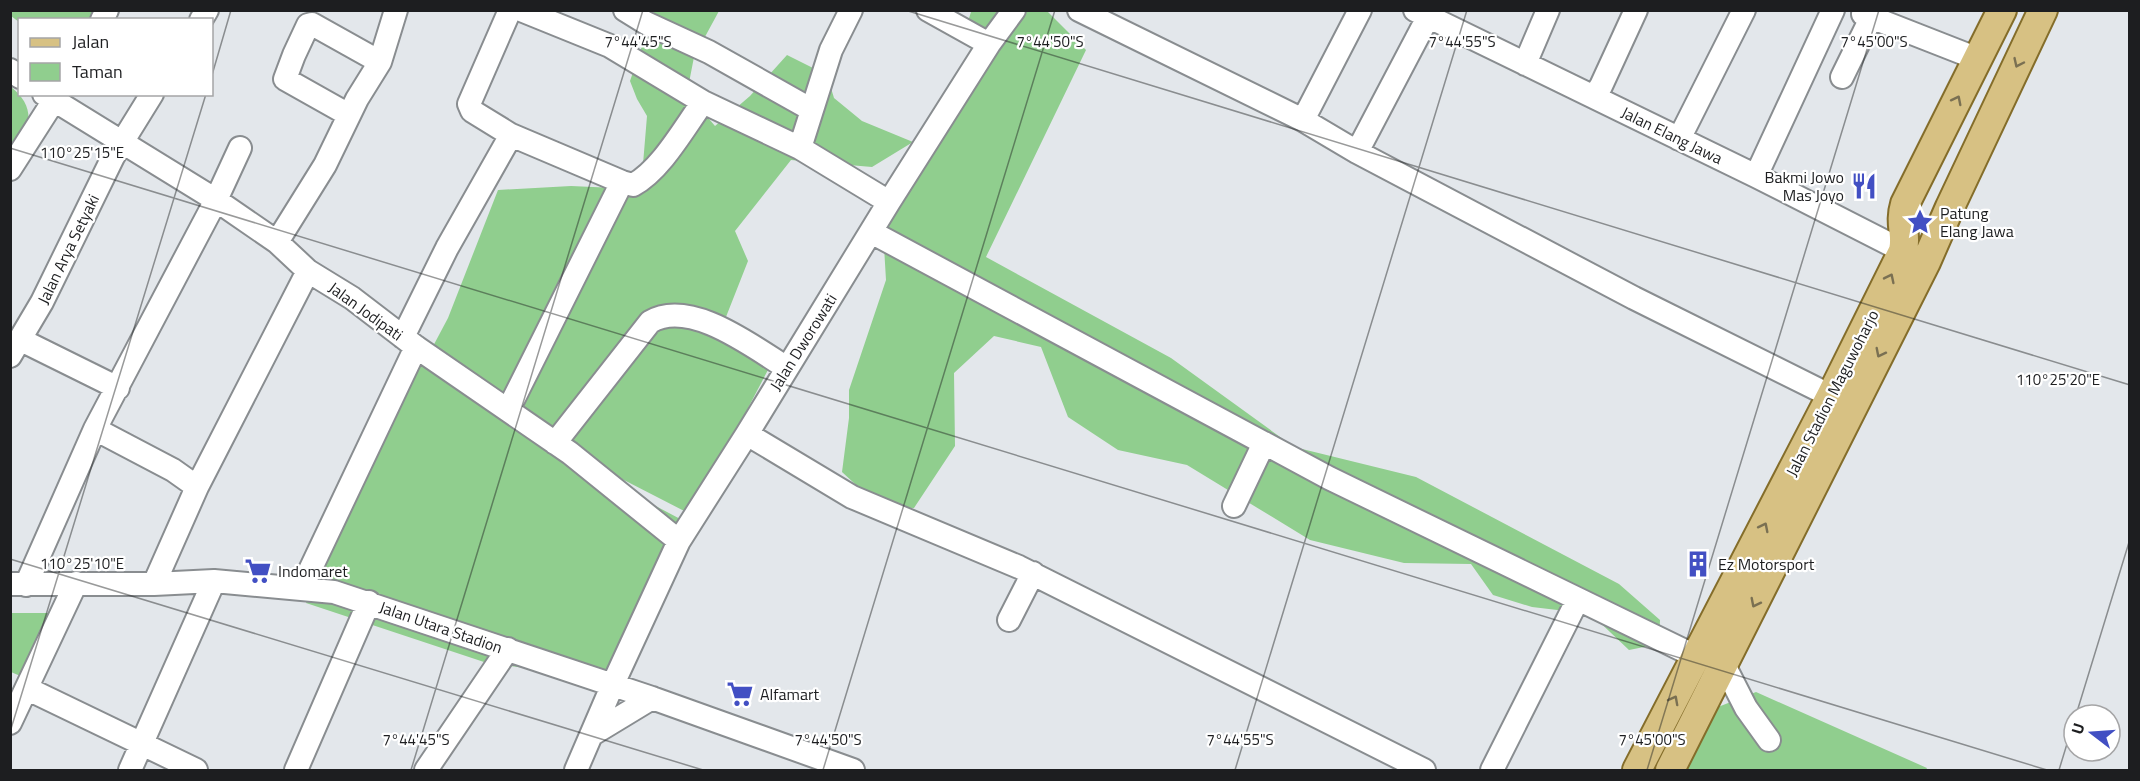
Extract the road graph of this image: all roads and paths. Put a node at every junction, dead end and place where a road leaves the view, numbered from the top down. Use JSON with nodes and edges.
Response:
{"nodes":[{"id":1,"x":396,"y":10,"type":"edge"},
{"id":2,"x":510,"y":10,"type":"edge"},
{"id":3,"x":624,"y":10,"type":"edge"},
{"id":4,"x":851,"y":10,"type":"edge"},
{"id":5,"x":928,"y":10,"type":"edge"},
{"id":6,"x":1014,"y":10,"type":"edge"},
{"id":7,"x":1079,"y":10,"type":"edge"},
{"id":8,"x":1360,"y":10,"type":"edge"},
{"id":9,"x":1548,"y":10,"type":"edge"},
{"id":10,"x":1636,"y":10,"type":"edge"},
{"id":11,"x":1744,"y":10,"type":"edge"},
{"id":12,"x":1833,"y":10,"type":"edge"},
{"id":13,"x":2002,"y":10,"type":"edge"},
{"id":14,"x":2043,"y":10,"type":"edge"},
{"id":15,"x":534,"y":13,"type":"edge"},
{"id":16,"x":1863,"y":13,"type":"edge"},
{"id":17,"x":1422,"y":14,"type":"edge"},
{"id":18,"x":325,"y":19,"type":"edge"},
{"id":19,"x":989,"y":44,"type":"junction"},
{"id":20,"x":1978,"y":59,"type":"junction"},
{"id":21,"x":380,"y":62,"type":"junction"},
{"id":22,"x":1525,"y":64,"type":"junction"},
{"id":23,"x":1842,"y":77,"type":"dead end"},
{"id":24,"x":151,"y":96,"type":"edge"},
{"id":25,"x":52,"y":97,"type":"edge"},
{"id":26,"x":1594,"y":97,"type":"junction"},
{"id":27,"x":703,"y":102,"type":"junction"},
{"id":28,"x":812,"y":110,"type":"junction"},
{"id":29,"x":349,"y":115,"type":"junction"},
{"id":30,"x":1303,"y":120,"type":"junction"},
{"id":31,"x":511,"y":135,"type":"junction"},
{"id":32,"x":1679,"y":139,"type":"junction"},
{"id":33,"x":123,"y":141,"type":"junction"},
{"id":34,"x":240,"y":148,"type":"dead end"},
{"id":35,"x":800,"y":148,"type":"junction"},
{"id":36,"x":1357,"y":152,"type":"junction"},
{"id":37,"x":10,"y":169,"type":"edge"},
{"id":38,"x":1756,"y":176,"type":"junction"},
{"id":39,"x":622,"y":182,"type":"junction"},
{"id":40,"x":1912,"y":189,"type":"junction"},
{"id":41,"x":216,"y":200,"type":"junction"},
{"id":42,"x":889,"y":202,"type":"junction"},
{"id":43,"x":1950,"y":207,"type":"junction"},
{"id":44,"x":871,"y":232,"type":"junction"},
{"id":45,"x":277,"y":242,"type":"junction"},
{"id":46,"x":1915,"y":257,"type":"junction"},
{"id":47,"x":308,"y":271,"type":"junction"},
{"id":48,"x":409,"y":342,"type":"junction"},
{"id":49,"x":16,"y":348,"type":"edge"},
{"id":50,"x":788,"y":368,"type":"junction"},
{"id":51,"x":118,"y":388,"type":"junction"},
{"id":52,"x":1831,"y":396,"type":"junction"},
{"id":53,"x":508,"y":410,"type":"junction"},
{"id":54,"x":95,"y":429,"type":"junction"},
{"id":55,"x":747,"y":434,"type":"junction"},
{"id":56,"x":555,"y":443,"type":"junction"},
{"id":57,"x":1264,"y":443,"type":"junction"},
{"id":58,"x":197,"y":487,"type":"junction"},
{"id":59,"x":1234,"y":506,"type":"dead end"},
{"id":60,"x":679,"y":541,"type":"junction"},
{"id":61,"x":1032,"y":573,"type":"junction"},
{"id":62,"x":214,"y":581,"type":"junction"},
{"id":63,"x":76,"y":583,"type":"junction"},
{"id":64,"x":18,"y":584,"type":"edge"},
{"id":65,"x":154,"y":584,"type":"junction"},
{"id":66,"x":302,"y":587,"type":"junction"},
{"id":67,"x":1578,"y":599,"type":"junction"},
{"id":68,"x":369,"y":602,"type":"junction"},
{"id":69,"x":1009,"y":620,"type":"dead end"},
{"id":70,"x":508,"y":649,"type":"junction"},
{"id":71,"x":1697,"y":657,"type":"junction"},
{"id":72,"x":1724,"y":665,"type":"junction"},
{"id":73,"x":613,"y":684,"type":"junction"},
{"id":74,"x":28,"y":689,"type":"junction"},
{"id":75,"x":652,"y":698,"type":"junction"},
{"id":76,"x":10,"y":723,"type":"edge"},
{"id":77,"x":1659,"y":728,"type":"junction"},
{"id":78,"x":591,"y":735,"type":"junction"},
{"id":79,"x":1685,"y":740,"type":"junction"},
{"id":80,"x":1769,"y":740,"type":"dead end"},
{"id":81,"x":142,"y":745,"type":"junction"},
{"id":82,"x":130,"y":771,"type":"edge"},
{"id":83,"x":196,"y":771,"type":"edge"},
{"id":84,"x":296,"y":771,"type":"edge"},
{"id":85,"x":426,"y":771,"type":"edge"},
{"id":86,"x":576,"y":771,"type":"edge"},
{"id":87,"x":853,"y":771,"type":"edge"},
{"id":88,"x":1424,"y":771,"type":"edge"},
{"id":89,"x":1492,"y":771,"type":"edge"},
{"id":90,"x":1637,"y":771,"type":"edge"},
{"id":91,"x":1670,"y":771,"type":"edge"}],
"edges":[{"from":1,"to":21,"type":"street"},
{"from":2,"to":31,"type":"street"},
{"from":3,"to":28,"type":"street"},
{"from":4,"to":28,"type":"street"},
{"from":5,"to":19,"type":"street"},
{"from":6,"to":19,"type":"street","name":"Jalan Dworowati"},
{"from":7,"to":30,"type":"street"},
{"from":8,"to":30,"type":"street"},
{"from":9,"to":22,"type":"street"},
{"from":10,"to":26,"type":"street"},
{"from":11,"to":32,"type":"street"},
{"from":12,"to":38,"type":"street"},
{"from":13,"to":20,"type":"main road","name":"Jalan Stadion Maguwoharjo"},
{"from":14,"to":43,"type":"main road","name":"Jalan Stadion Maguwoharjo","one_way":true},
{"from":15,"to":27,"type":"street"},
{"from":16,"to":20,"type":"street"},
{"from":16,"to":23,"type":"street"},
{"from":17,"to":22,"type":"street","name":"Jalan Elang Jawa"},
{"from":17,"to":36,"type":"street"},
{"from":18,"to":21,"type":"street"},
{"from":18,"to":29,"type":"street"},
{"from":19,"to":42,"type":"street","name":"Jalan Dworowati"},
{"from":40,"to":20,"type":"main road","name":"Jalan Stadion Maguwoharjo","one_way":true},
{"from":21,"to":29,"type":"street"},
{"from":22,"to":26,"type":"street","name":"Jalan Elang Jawa"},
{"from":24,"to":33,"type":"street","name":"Jalan Arya Setyaki"},
{"from":25,"to":33,"type":"street","name":"Jalan Jodipati"},
{"from":25,"to":37,"type":"street"},
{"from":26,"to":32,"type":"street","name":"Jalan Elang Jawa"},
{"from":27,"to":35,"type":"street"},
{"from":27,"to":39,"type":"street"},
{"from":28,"to":35,"type":"street"},
{"from":29,"to":45,"type":"street"},
{"from":30,"to":36,"type":"street"},
{"from":31,"to":39,"type":"street"},
{"from":31,"to":48,"type":"street"},
{"from":32,"to":38,"type":"street","name":"Jalan Elang Jawa"},
{"from":33,"to":41,"type":"street","name":"Jalan Jodipati"},
{"from":33,"to":49,"type":"street","name":"Jalan Arya Setyaki"},
{"from":34,"to":41,"type":"street"},
{"from":35,"to":42,"type":"street"},
{"from":36,"to":52,"type":"street"},
{"from":38,"to":46,"type":"street","name":"Jalan Elang Jawa"},
{"from":39,"to":53,"type":"street"},
{"from":40,"to":43,"type":"main road"},
{"from":40,"to":46,"type":"main road","name":"Jalan Stadion Maguwoharjo"},
{"from":41,"to":45,"type":"street","name":"Jalan Jodipati"},
{"from":41,"to":51,"type":"street"},
{"from":42,"to":44,"type":"street","name":"Jalan Dworowati"},
{"from":43,"to":46,"type":"main road","name":"Jalan Stadion Maguwoharjo"},
{"from":44,"to":50,"type":"street","name":"Jalan Dworowati"},
{"from":44,"to":57,"type":"street"},
{"from":45,"to":47,"type":"street","name":"Jalan Jodipati"},
{"from":52,"to":46,"type":"main road","name":"Jalan Stadion Maguwoharjo","one_way":true},
{"from":46,"to":72,"type":"main road","name":"Jalan Stadion Maguwoharjo","one_way":true},
{"from":47,"to":48,"type":"street","name":"Jalan Jodipati"},
{"from":47,"to":58,"type":"street"},
{"from":48,"to":53,"type":"street","name":"Jalan Jodipati"},
{"from":48,"to":66,"type":"street"},
{"from":49,"to":51,"type":"street"},
{"from":50,"to":55,"type":"street","name":"Jalan Dworowati"},
{"from":50,"to":56,"type":"street"},
{"from":51,"to":54,"type":"street"},
{"from":71,"to":52,"type":"main road","name":"Jalan Stadion Maguwoharjo","one_way":true},
{"from":53,"to":56,"type":"street","name":"Jalan Jodipati"},
{"from":54,"to":58,"type":"street"},
{"from":54,"to":64,"type":"street"},
{"from":55,"to":60,"type":"street","name":"Jalan Dworowati"},
{"from":55,"to":61,"type":"street"},
{"from":56,"to":60,"type":"street","name":"Jalan Jodipati"},
{"from":57,"to":59,"type":"street"},
{"from":57,"to":67,"type":"street"},
{"from":58,"to":65,"type":"street"},
{"from":60,"to":73,"type":"street","name":"Jalan Dworowati"},
{"from":61,"to":69,"type":"street"},
{"from":61,"to":88,"type":"street"},
{"from":62,"to":65,"type":"street","name":"Jalan Utara Stadion"},
{"from":62,"to":66,"type":"street","name":"Jalan Utara Stadion"},
{"from":62,"to":81,"type":"street"},
{"from":63,"to":64,"type":"street","name":"Jalan Utara Stadion"},
{"from":63,"to":65,"type":"street","name":"Jalan Utara Stadion"},
{"from":63,"to":74,"type":"street"},
{"from":66,"to":68,"type":"street","name":"Jalan Utara Stadion"},
{"from":67,"to":71,"type":"street"},
{"from":67,"to":89,"type":"street"},
{"from":68,"to":70,"type":"street","name":"Jalan Utara Stadion"},
{"from":68,"to":84,"type":"street"},
{"from":70,"to":73,"type":"street","name":"Jalan Utara Stadion"},
{"from":70,"to":85,"type":"street"},
{"from":77,"to":71,"type":"main road","name":"Jalan Stadion Maguwoharjo","one_way":true},
{"from":72,"to":79,"type":"main road","name":"Jalan Stadion Maguwoharjo"},
{"from":72,"to":80,"type":"street"},
{"from":73,"to":75,"type":"street","name":"Jalan Utara Stadion"},
{"from":73,"to":78,"type":"street","name":"Jalan Dworowati"},
{"from":74,"to":76,"type":"street"},
{"from":74,"to":81,"type":"street"},
{"from":75,"to":78,"type":"street"},
{"from":75,"to":87,"type":"street","name":"Jalan Utara Stadion"},
{"from":77,"to":79,"type":"main road"},
{"from":77,"to":90,"type":"main road","name":"Jalan Stadion Maguwoharjo"},
{"from":78,"to":86,"type":"street","name":"Jalan Dworowati"},
{"from":79,"to":91,"type":"main road","name":"Jalan Stadion Maguwoharjo"},
{"from":81,"to":82,"type":"street"},
{"from":81,"to":83,"type":"street"}]}
